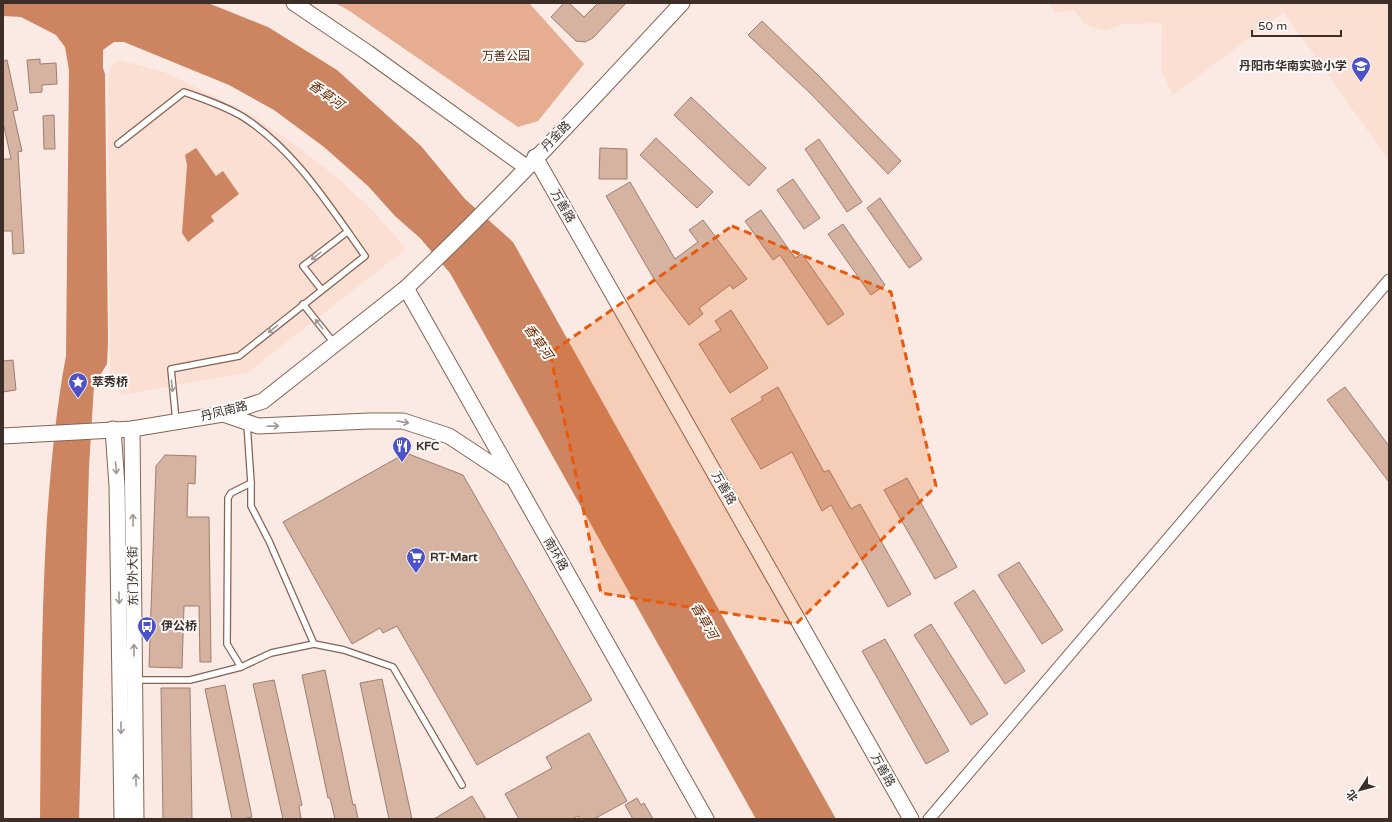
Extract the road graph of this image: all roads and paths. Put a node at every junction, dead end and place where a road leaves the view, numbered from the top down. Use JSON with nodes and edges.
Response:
{"nodes":[{"id":1,"x":294,"y":3,"type":"edge"},
{"id":2,"x":682,"y":3,"type":"edge"},
{"id":3,"x":118,"y":144,"type":"dead end"},
{"id":4,"x":531,"y":162,"type":"junction"},
{"id":5,"x":347,"y":232,"type":"junction"},
{"id":6,"x":1389,"y":280,"type":"edge"},
{"id":7,"x":406,"y":288,"type":"junction"},
{"id":8,"x":321,"y":289,"type":"junction"},
{"id":9,"x":303,"y":304,"type":"junction"},
{"id":10,"x":334,"y":344,"type":"junction"},
{"id":11,"x":245,"y":406,"type":"junction"},
{"id":12,"x":223,"y":414,"type":"junction"},
{"id":13,"x":176,"y":421,"type":"junction"},
{"id":14,"x":246,"y":422,"type":"junction"},
{"id":15,"x":113,"y":429,"type":"junction"},
{"id":16,"x":132,"y":429,"type":"junction"},
{"id":17,"x":3,"y":436,"type":"edge"},
{"id":18,"x":513,"y":478,"type":"junction"},
{"id":19,"x":251,"y":482,"type":"junction"},
{"id":20,"x":314,"y":644,"type":"junction"},
{"id":21,"x":241,"y":667,"type":"junction"},
{"id":22,"x":135,"y":680,"type":"junction"},
{"id":23,"x":462,"y":785,"type":"dead end"},
{"id":24,"x":122,"y":819,"type":"edge"},
{"id":25,"x":136,"y":819,"type":"edge"},
{"id":26,"x":706,"y":819,"type":"edge"},
{"id":27,"x":911,"y":819,"type":"edge"},
{"id":28,"x":928,"y":819,"type":"edge"}],
"edges":[{"from":1,"to":4,"type":"main road","name":"万善路"},
{"from":2,"to":4,"type":"main road","name":"丹金路"},
{"from":3,"to":5,"type":"lane"},
{"from":4,"to":7,"type":"main road","name":"丹金路"},
{"from":4,"to":27,"type":"main road","name":"万善路"},
{"from":5,"to":8,"type":"lane","one_way":true},
{"from":5,"to":8,"type":"lane"},
{"from":6,"to":28,"type":"street"},
{"from":7,"to":10,"type":"main road","name":"丹凤南路"},
{"from":7,"to":18,"type":"main road","name":"南环路"},
{"from":8,"to":9,"type":"lane"},
{"from":10,"to":9,"type":"lane","one_way":true},
{"from":9,"to":13,"type":"lane","one_way":true},
{"from":10,"to":11,"type":"main road","name":"丹凤南路"},
{"from":11,"to":12,"type":"main road","name":"丹凤南路"},
{"from":11,"to":14,"type":"lane"},
{"from":12,"to":13,"type":"main road","name":"丹凤南路"},
{"from":12,"to":14,"type":"main road"},
{"from":13,"to":16,"type":"main road","name":"丹凤南路"},
{"from":14,"to":18,"type":"main road","one_way":true},
{"from":14,"to":19,"type":"lane"},
{"from":15,"to":16,"type":"main road","name":"丹凤南路"},
{"from":15,"to":17,"type":"main road","name":"丹凤南路"},
{"from":15,"to":24,"type":"main road","name":"东门外大街","one_way":true},
{"from":22,"to":16,"type":"main road","name":"东门外大街","one_way":true},
{"from":18,"to":26,"type":"main road","name":"南环路"},
{"from":19,"to":20,"type":"lane"},
{"from":19,"to":21,"type":"lane"},
{"from":20,"to":21,"type":"lane"},
{"from":20,"to":23,"type":"lane"},
{"from":21,"to":22,"type":"lane"},
{"from":25,"to":22,"type":"main road","name":"东门外大街","one_way":true}]}
